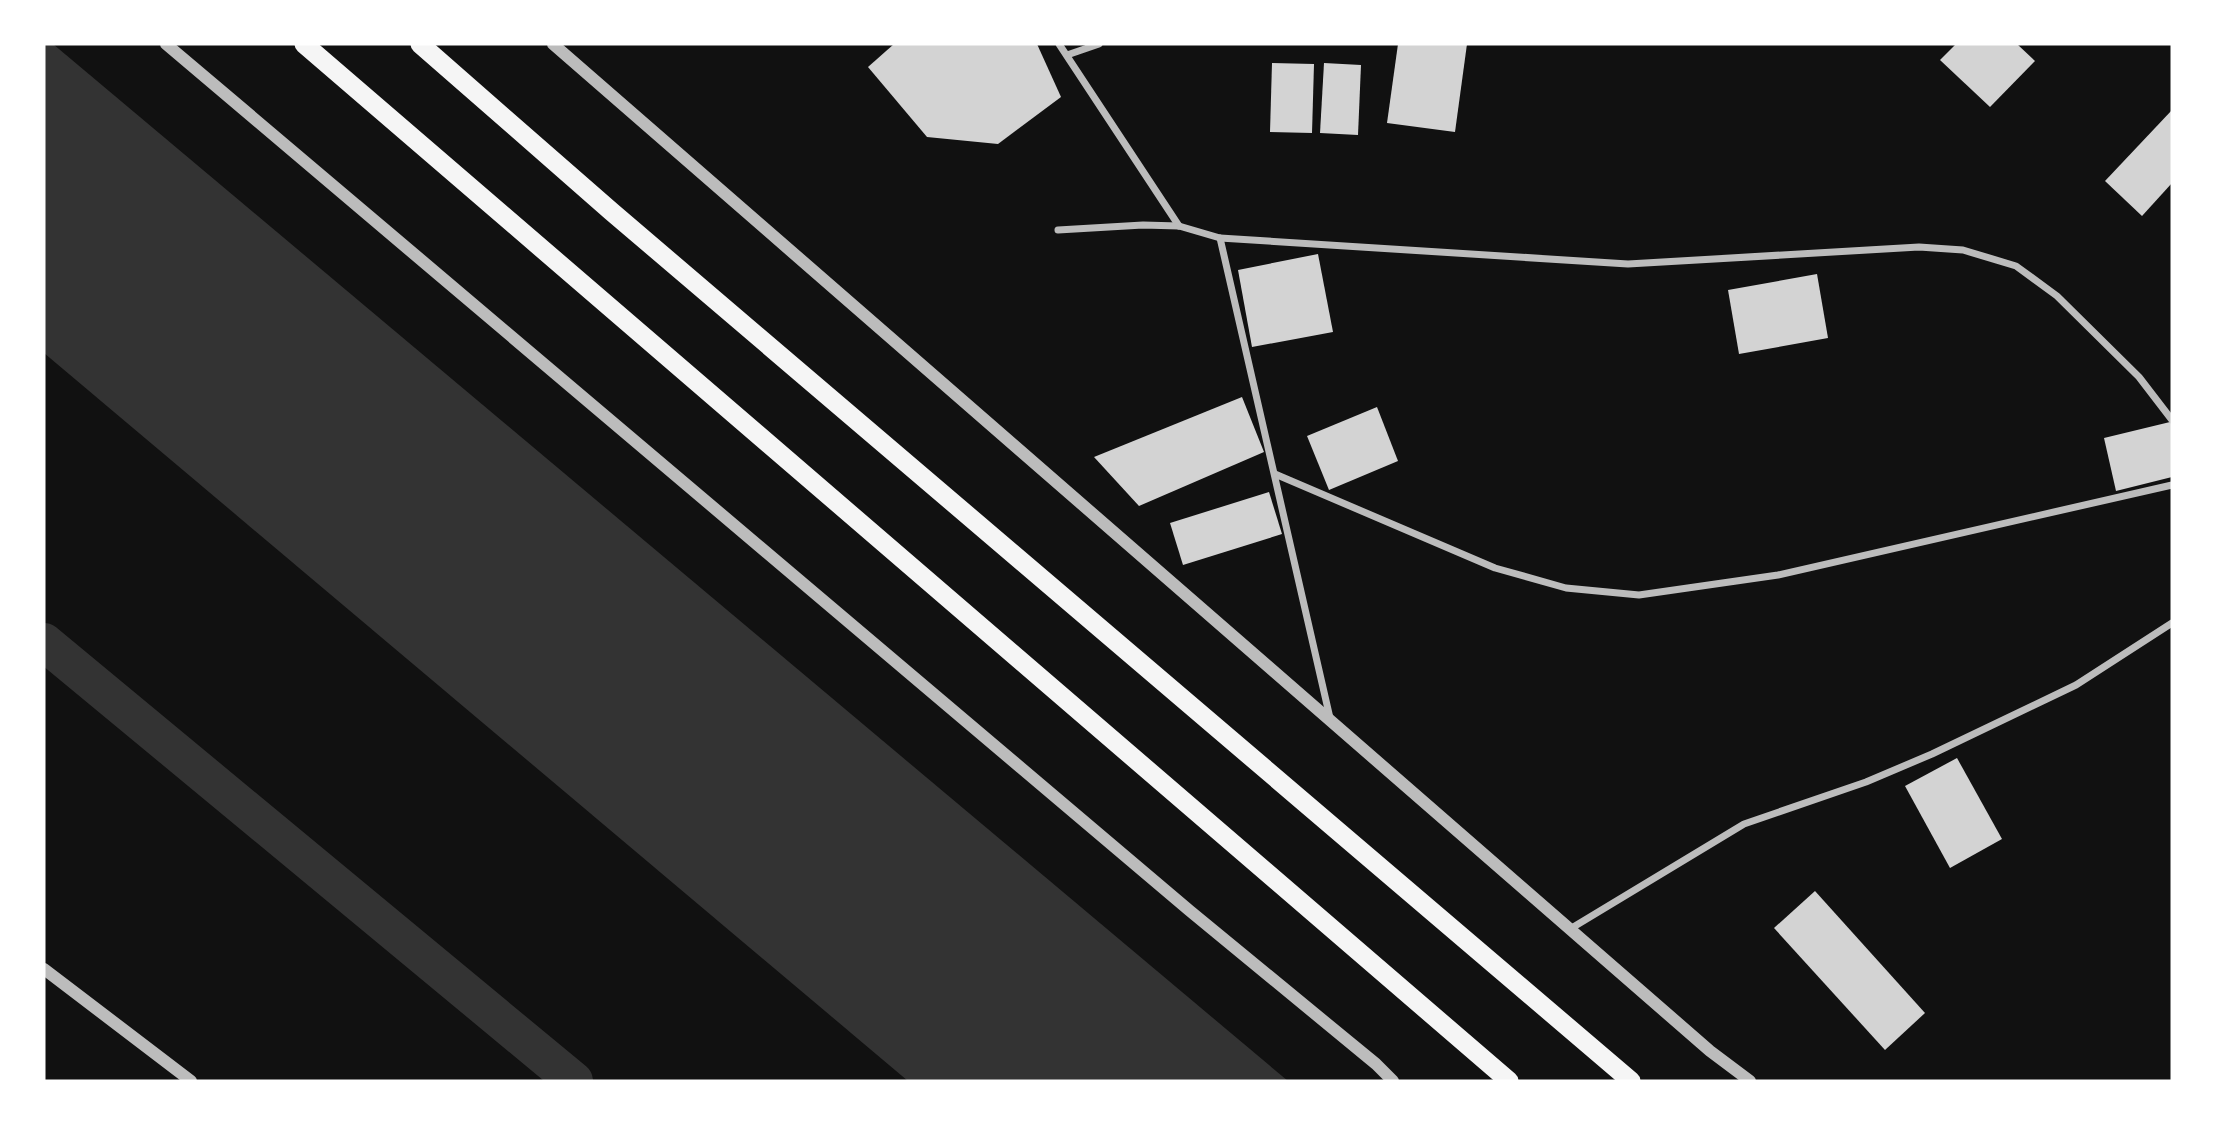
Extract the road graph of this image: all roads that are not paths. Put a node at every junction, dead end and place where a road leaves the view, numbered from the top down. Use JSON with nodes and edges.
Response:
{"nodes":[{"id":1,"x":166,"y":44,"type":"edge"},
{"id":2,"x":304,"y":44,"type":"edge"},
{"id":3,"x":420,"y":44,"type":"edge"},
{"id":4,"x":553,"y":44,"type":"edge"},
{"id":5,"x":1059,"y":44,"type":"edge"},
{"id":6,"x":1099,"y":44,"type":"edge"},
{"id":7,"x":1067,"y":55,"type":"junction"},
{"id":8,"x":1179,"y":226,"type":"junction"},
{"id":9,"x":1058,"y":230,"type":"dead end"},
{"id":10,"x":1220,"y":238,"type":"junction"},
{"id":11,"x":2172,"y":420,"type":"edge"},
{"id":12,"x":1275,"y":474,"type":"junction"},
{"id":13,"x":2172,"y":485,"type":"edge"},
{"id":14,"x":2172,"y":623,"type":"edge"},
{"id":15,"x":1331,"y":720,"type":"junction"},
{"id":16,"x":1570,"y":929,"type":"junction"},
{"id":17,"x":44,"y":969,"type":"edge"},
{"id":18,"x":191,"y":1081,"type":"edge"},
{"id":19,"x":1394,"y":1081,"type":"edge"},
{"id":20,"x":1510,"y":1081,"type":"edge"},
{"id":21,"x":1631,"y":1081,"type":"edge"},
{"id":22,"x":1750,"y":1081,"type":"edge"}],
"edges":[{"from":1,"to":19,"type":"street"},
{"from":2,"to":20,"type":"highway"},
{"from":3,"to":21,"type":"highway"},
{"from":4,"to":15,"type":"street"},
{"from":5,"to":7,"type":"street"},
{"from":6,"to":7,"type":"street"},
{"from":7,"to":8,"type":"street"},
{"from":8,"to":9,"type":"street"},
{"from":8,"to":10,"type":"street"},
{"from":10,"to":11,"type":"street"},
{"from":10,"to":12,"type":"street"},
{"from":12,"to":13,"type":"street"},
{"from":12,"to":15,"type":"street"},
{"from":14,"to":16,"type":"street"},
{"from":15,"to":16,"type":"street"},
{"from":16,"to":22,"type":"street"},
{"from":17,"to":18,"type":"street"}]}
